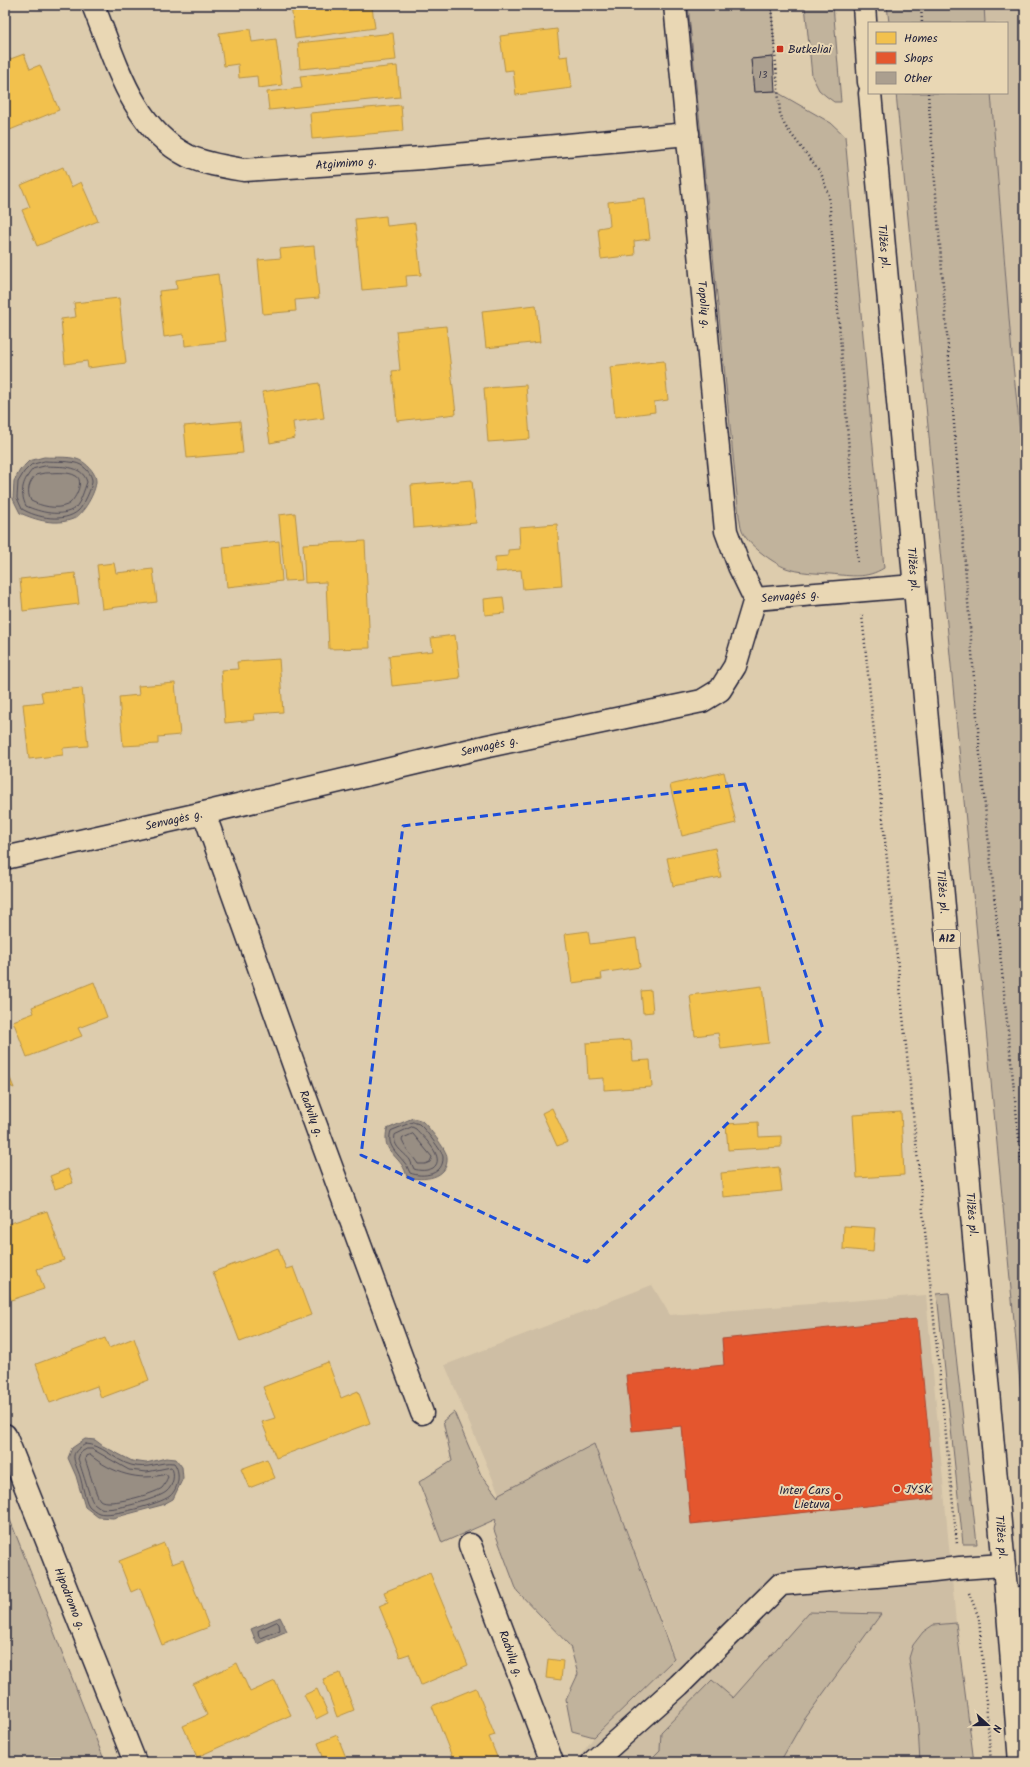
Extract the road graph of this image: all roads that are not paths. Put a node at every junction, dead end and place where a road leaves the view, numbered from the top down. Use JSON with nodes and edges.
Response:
{"nodes":[{"id":1,"x":93,"y":5,"type":"edge"},
{"id":2,"x":675,"y":5,"type":"edge"},
{"id":3,"x":864,"y":5,"type":"edge"},
{"id":4,"x":868,"y":67,"type":"edge"},
{"id":5,"x":870,"y":94,"type":"edge"},
{"id":6,"x":688,"y":134,"type":"junction"},
{"id":7,"x":914,"y":586,"type":"junction"},
{"id":8,"x":755,"y":599,"type":"junction"},
{"id":9,"x":204,"y":813,"type":"junction"},
{"id":10,"x":5,"y":858,"type":"edge"},
{"id":11,"x":422,"y":1413,"type":"dead end"},
{"id":12,"x":5,"y":1435,"type":"edge"},
{"id":13,"x":470,"y":1545,"type":"dead end"},
{"id":14,"x":1003,"y":1565,"type":"junction"},
{"id":15,"x":1016,"y":1598,"type":"edge"},
{"id":16,"x":135,"y":1762,"type":"edge"},
{"id":17,"x":552,"y":1762,"type":"edge"},
{"id":18,"x":593,"y":1762,"type":"edge"},
{"id":19,"x":1020,"y":1762,"type":"edge"}],
"edges":[{"from":1,"to":6,"type":"main road","name":"Atgimimo g."},
{"from":2,"to":6,"type":"main road","name":"Topolių g."},
{"from":3,"to":4,"type":"main road"},
{"from":5,"to":7,"type":"main road","name":"Tilžės pl.","number":"A12"},
{"from":6,"to":8,"type":"main road","name":"Topolių g."},
{"from":7,"to":8,"type":"main road","name":"Senvagės g."},
{"from":7,"to":14,"type":"main road","name":"Tilžės pl.","number":"A12"},
{"from":8,"to":9,"type":"main road","name":"Senvagės g."},
{"from":9,"to":10,"type":"main road","name":"Senvagės g."},
{"from":9,"to":11,"type":"main road","name":"Radvilų g."},
{"from":12,"to":16,"type":"main road","name":"Hipodromo g."},
{"from":13,"to":17,"type":"main road","name":"Radvilų g."},
{"from":14,"to":15,"type":"main road","name":"Tilžės pl.","number":"A12"},
{"from":14,"to":18,"type":"main road"},
{"from":15,"to":19,"type":"main road","name":"Tilžės pl.","number":"A12"}]}
